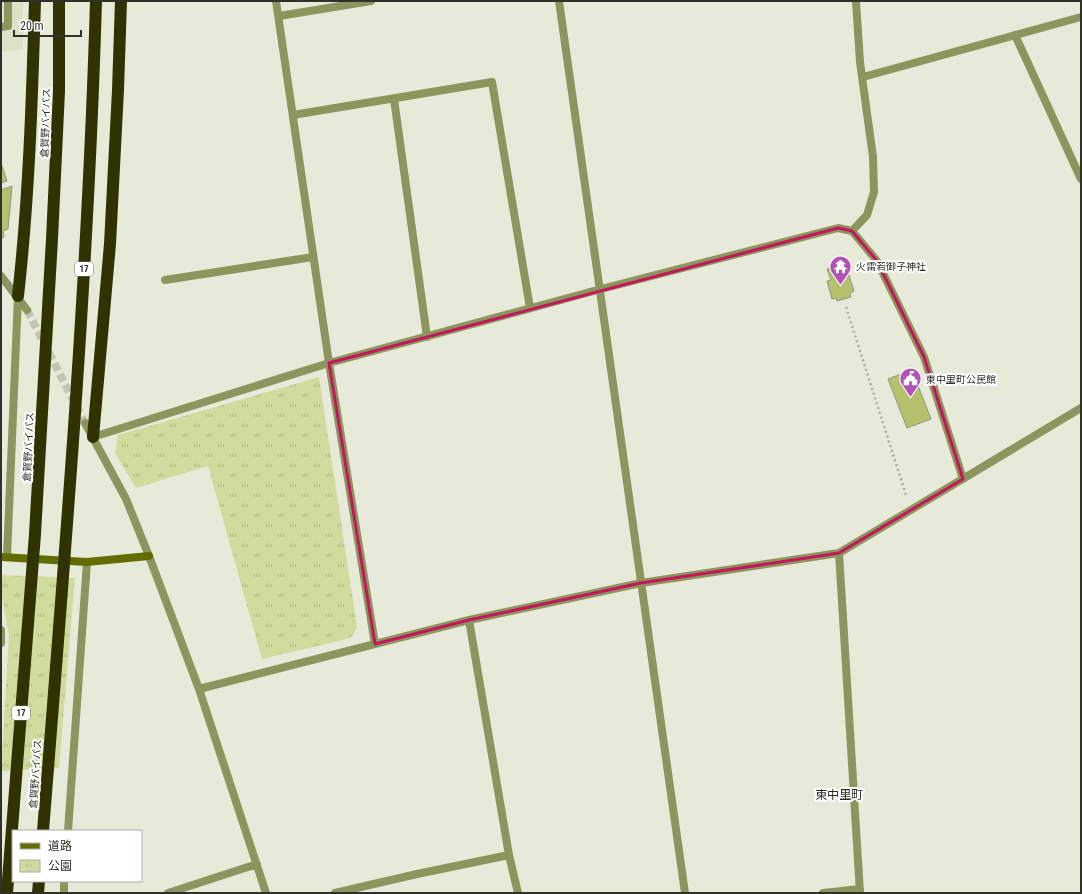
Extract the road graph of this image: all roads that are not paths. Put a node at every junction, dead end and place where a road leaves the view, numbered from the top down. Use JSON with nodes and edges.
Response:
{"nodes":[{"id":1,"x":8,"y":1,"type":"edge"},
{"id":2,"x":35,"y":1,"type":"edge"},
{"id":3,"x":59,"y":1,"type":"edge"},
{"id":4,"x":96,"y":1,"type":"edge"},
{"id":5,"x":121,"y":1,"type":"edge"},
{"id":6,"x":276,"y":1,"type":"edge"},
{"id":7,"x":371,"y":1,"type":"edge"},
{"id":8,"x":559,"y":1,"type":"edge"},
{"id":9,"x":856,"y":1,"type":"edge"},
{"id":10,"x":278,"y":16,"type":"junction"},
{"id":11,"x":1081,"y":17,"type":"edge"},
{"id":12,"x":1,"y":27,"type":"edge"},
{"id":13,"x":1014,"y":36,"type":"junction"},
{"id":14,"x":863,"y":77,"type":"junction"},
{"id":15,"x":394,"y":99,"type":"junction"},
{"id":16,"x":293,"y":115,"type":"junction"},
{"id":17,"x":1081,"y":179,"type":"edge"},
{"id":18,"x":852,"y":231,"type":"junction"},
{"id":19,"x":313,"y":257,"type":"junction"},
{"id":20,"x":1,"y":276,"type":"edge"},
{"id":21,"x":166,"y":280,"type":"dead end"},
{"id":22,"x":601,"y":289,"type":"junction"},
{"id":23,"x":18,"y":296,"type":"junction"},
{"id":24,"x":530,"y":308,"type":"junction"},
{"id":25,"x":27,"y":310,"type":"tunnel mouth"},
{"id":26,"x":427,"y":336,"type":"junction"},
{"id":27,"x":329,"y":363,"type":"junction"},
{"id":28,"x":1081,"y":408,"type":"edge"},
{"id":29,"x":85,"y":423,"type":"tunnel mouth"},
{"id":30,"x":93,"y":437,"type":"junction"},
{"id":31,"x":963,"y":478,"type":"junction"},
{"id":32,"x":839,"y":553,"type":"junction"},
{"id":33,"x":149,"y":556,"type":"junction"},
{"id":34,"x":4,"y":557,"type":"edge"},
{"id":35,"x":86,"y":562,"type":"junction"},
{"id":36,"x":641,"y":583,"type":"junction"},
{"id":37,"x":469,"y":620,"type":"junction"},
{"id":38,"x":1,"y":630,"type":"edge"},
{"id":39,"x":1,"y":643,"type":"edge"},
{"id":40,"x":375,"y":644,"type":"junction"},
{"id":41,"x":199,"y":689,"type":"junction"},
{"id":42,"x":12,"y":830,"type":"edge"},
{"id":43,"x":43,"y":830,"type":"edge"},
{"id":44,"x":68,"y":830,"type":"edge"},
{"id":45,"x":12,"y":831,"type":"edge"},
{"id":46,"x":509,"y":855,"type":"junction"},
{"id":47,"x":256,"y":864,"type":"junction"},
{"id":48,"x":39,"y":882,"type":"edge"},
{"id":49,"x":64,"y":882,"type":"edge"},
{"id":50,"x":860,"y":891,"type":"edge"},
{"id":51,"x":7,"y":893,"type":"edge"},
{"id":52,"x":38,"y":893,"type":"edge"},
{"id":53,"x":64,"y":893,"type":"edge"},
{"id":54,"x":168,"y":893,"type":"edge"},
{"id":55,"x":266,"y":893,"type":"edge"},
{"id":56,"x":335,"y":893,"type":"edge"},
{"id":57,"x":518,"y":893,"type":"edge"},
{"id":58,"x":685,"y":893,"type":"edge"},
{"id":59,"x":823,"y":893,"type":"edge"}],
"edges":[{"from":1,"to":12,"type":"street"},
{"from":2,"to":23,"type":"highway"},
{"from":3,"to":42,"type":"highway","name":"倉賀野バイパス","number":"17"},
{"from":4,"to":43,"type":"highway","name":"倉賀野バイパス","number":"17"},
{"from":5,"to":30,"type":"highway"},
{"from":6,"to":10,"type":"street"},
{"from":7,"to":10,"type":"street"},
{"from":8,"to":22,"type":"street"},
{"from":9,"to":14,"type":"street"},
{"from":10,"to":16,"type":"street"},
{"from":11,"to":13,"type":"street"},
{"from":13,"to":14,"type":"street"},
{"from":13,"to":17,"type":"street"},
{"from":14,"to":18,"type":"street"},
{"from":15,"to":16,"type":"street"},
{"from":15,"to":24,"type":"street"},
{"from":15,"to":26,"type":"street"},
{"from":16,"to":19,"type":"street"},
{"from":18,"to":22,"type":"street"},
{"from":18,"to":31,"type":"street"},
{"from":19,"to":21,"type":"street"},
{"from":19,"to":27,"type":"street"},
{"from":20,"to":23,"type":"street"},
{"from":22,"to":24,"type":"street"},
{"from":22,"to":36,"type":"street"},
{"from":23,"to":25,"type":"street"},
{"from":23,"to":34,"type":"street"},
{"from":24,"to":26,"type":"street"},
{"from":26,"to":27,"type":"street"},
{"from":27,"to":30,"type":"street"},
{"from":27,"to":40,"type":"street"},
{"from":28,"to":31,"type":"street"},
{"from":29,"to":30,"type":"street"},
{"from":30,"to":33,"type":"street"},
{"from":31,"to":32,"type":"street"},
{"from":32,"to":36,"type":"street"},
{"from":32,"to":50,"type":"street"},
{"from":33,"to":35,"type":"street"},
{"from":33,"to":41,"type":"street"},
{"from":34,"to":35,"type":"street"},
{"from":35,"to":44,"type":"street"},
{"from":36,"to":37,"type":"street"},
{"from":36,"to":58,"type":"street"},
{"from":37,"to":40,"type":"street"},
{"from":37,"to":46,"type":"street"},
{"from":38,"to":39,"type":"street"},
{"from":40,"to":41,"type":"street"},
{"from":41,"to":47,"type":"street"},
{"from":45,"to":51,"type":"highway","name":"倉賀野バイパス","number":"17"},
{"from":46,"to":56,"type":"street"},
{"from":46,"to":57,"type":"street"},
{"from":47,"to":54,"type":"street"},
{"from":47,"to":55,"type":"street"},
{"from":48,"to":52,"type":"highway"},
{"from":49,"to":53,"type":"street"},
{"from":50,"to":59,"type":"street"}]}
